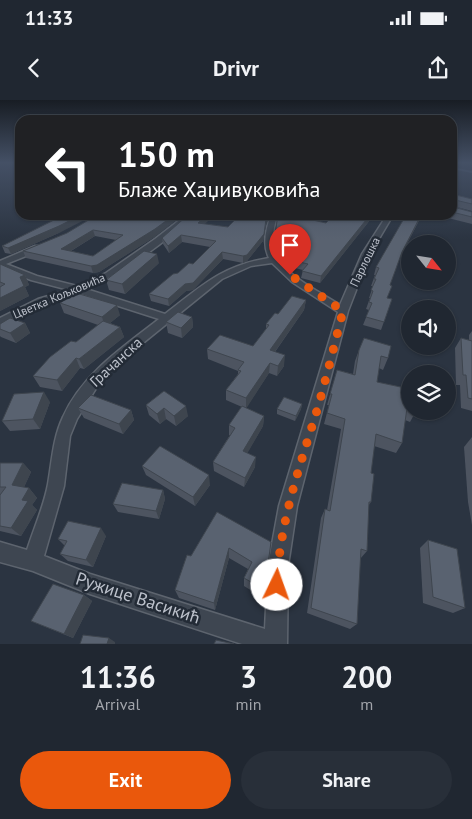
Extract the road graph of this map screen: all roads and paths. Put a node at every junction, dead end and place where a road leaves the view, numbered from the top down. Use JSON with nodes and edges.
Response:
{"nodes":[{"id":1,"x":184,"y":220,"type":"edge"},
{"id":2,"x":273,"y":220,"type":"edge"},
{"id":3,"x":387,"y":220,"type":"edge"},
{"id":4,"x":49,"y":243,"type":"edge"},
{"id":5,"x":274,"y":260,"type":"junction"},
{"id":6,"x":0,"y":265,"type":"edge"},
{"id":7,"x":77,"y":290,"type":"junction"},
{"id":8,"x":343,"y":311,"type":"junction"},
{"id":9,"x":166,"y":318,"type":"junction"},
{"id":10,"x":0,"y":322,"type":"edge"},
{"id":11,"x":0,"y":552,"type":"edge"},
{"id":12,"x":33,"y":561,"type":"junction"},
{"id":13,"x":276,"y":644,"type":"edge"}],
"edges":[{"from":1,"to":7,"type":"street","name":"Цветка Кољковића"},
{"from":2,"to":5,"type":"street"},
{"from":3,"to":8,"type":"street","name":"Парлошка"},
{"from":4,"to":6,"type":"street"},
{"from":5,"to":8,"type":"street"},
{"from":5,"to":9,"type":"street","name":"Грачанска"},
{"from":6,"to":7,"type":"street"},
{"from":7,"to":9,"type":"street"},
{"from":7,"to":10,"type":"street","name":"Цветка Кољковића"},
{"from":8,"to":13,"type":"street","name":"Парлошка"},
{"from":9,"to":12,"type":"street","name":"Грачанска"},
{"from":11,"to":12,"type":"street","name":"Ружице Васикић"},
{"from":12,"to":13,"type":"street","name":"Ружице Васикић"}]}
